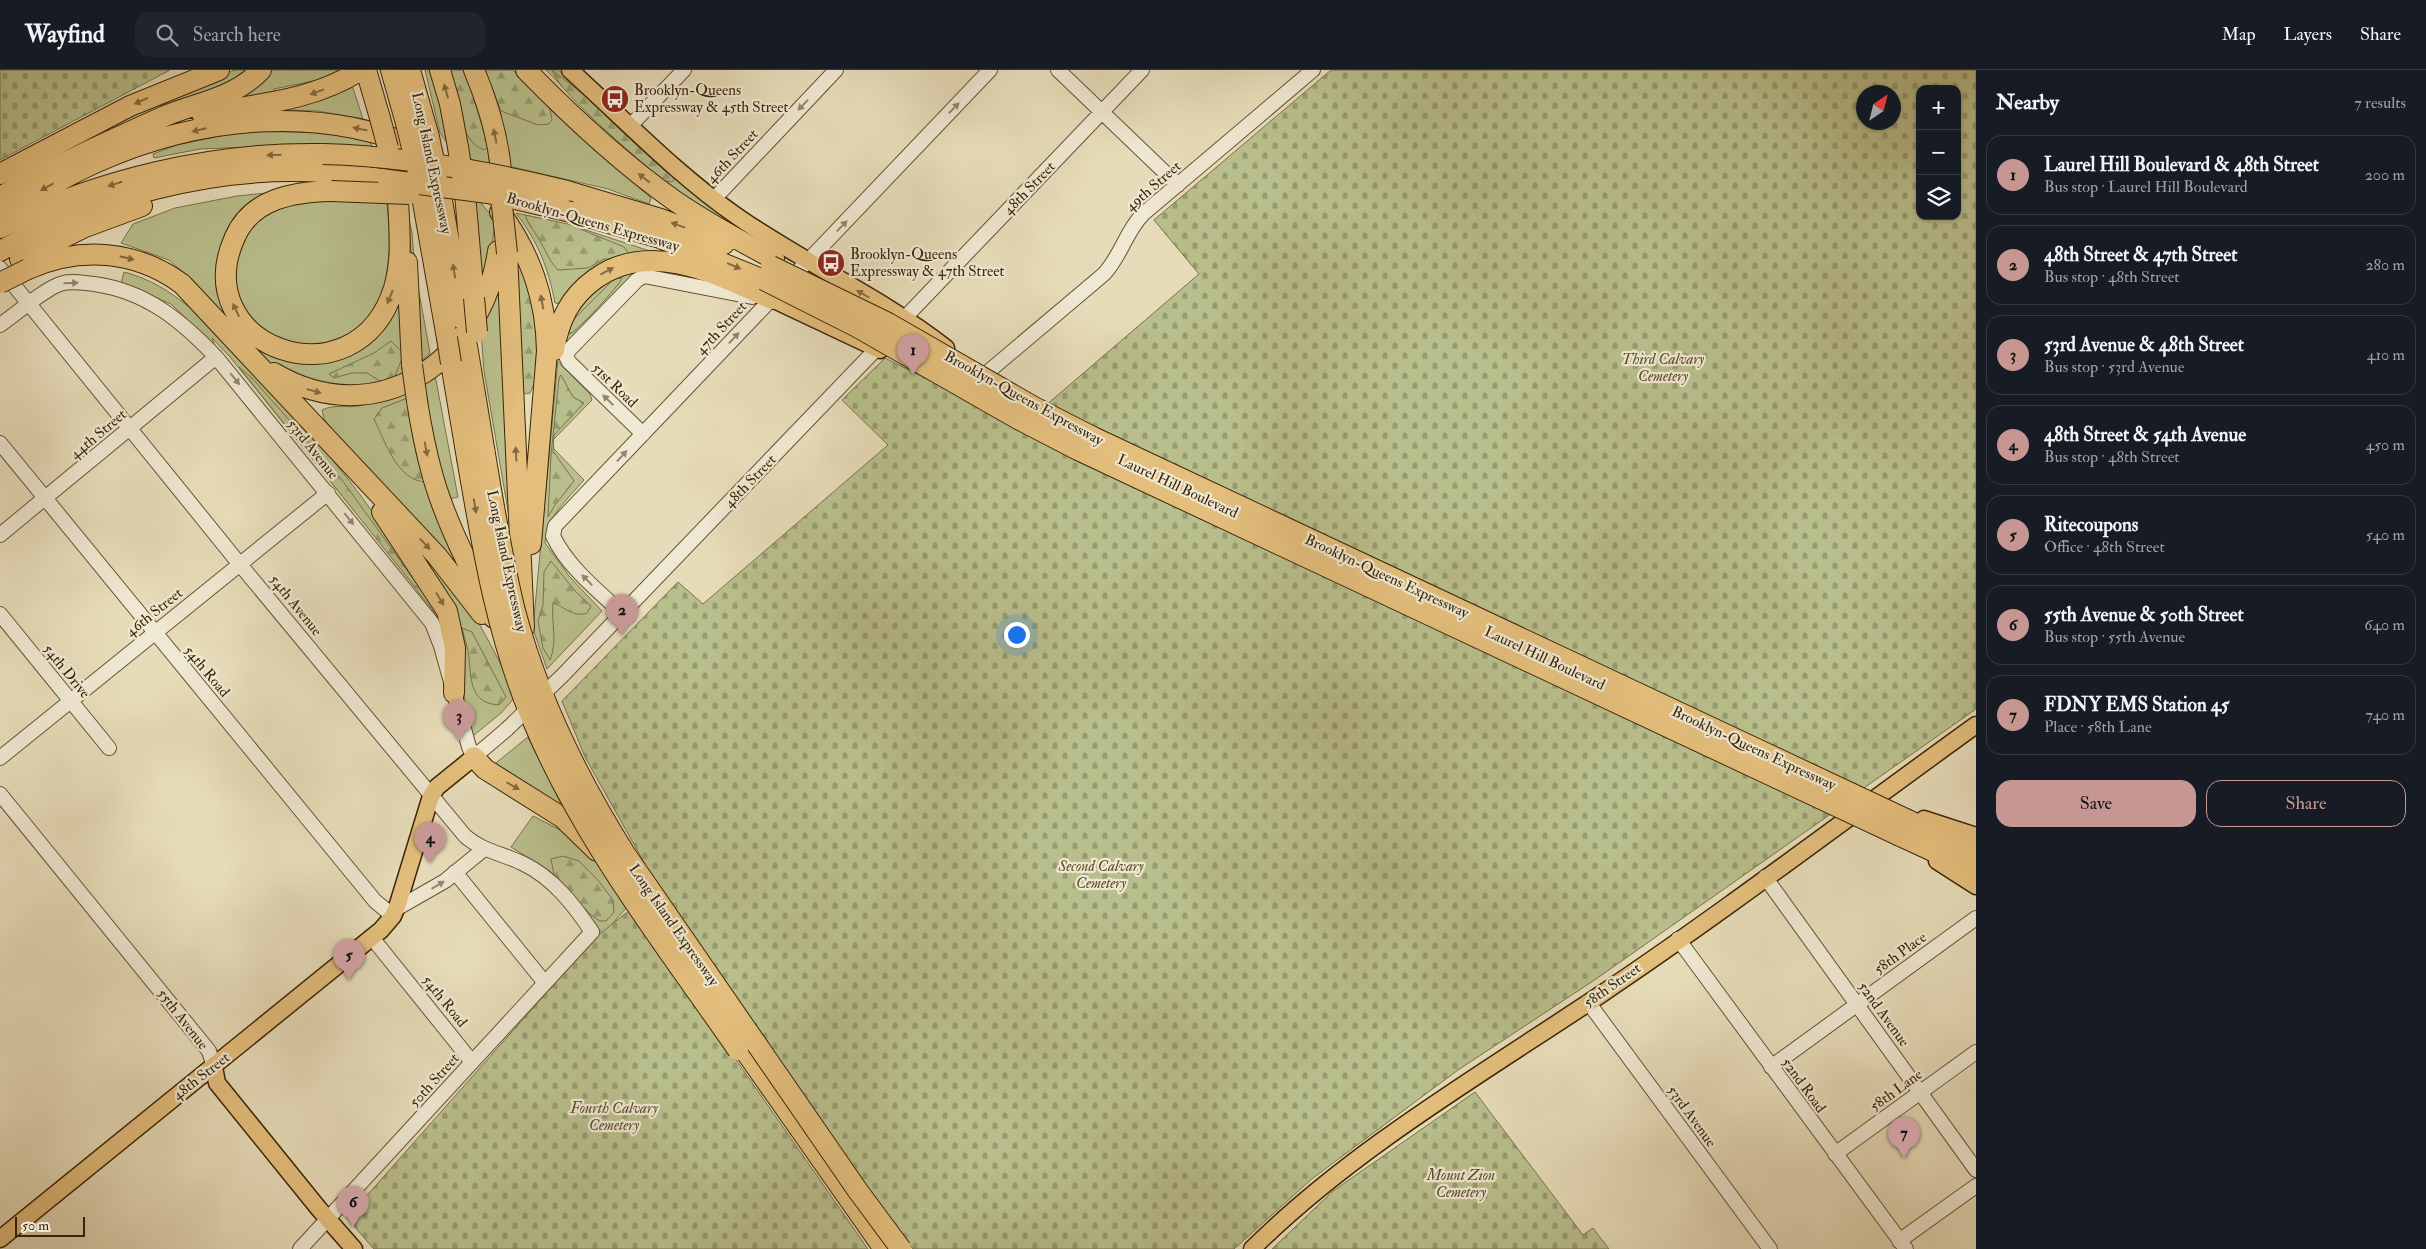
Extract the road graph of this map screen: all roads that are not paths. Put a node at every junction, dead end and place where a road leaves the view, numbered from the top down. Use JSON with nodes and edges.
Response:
{"nodes":[{"id":1,"x":219,"y":70,"type":"edge"},
{"id":2,"x":261,"y":70,"type":"edge"},
{"id":3,"x":391,"y":70,"type":"edge"},
{"id":4,"x":410,"y":70,"type":"edge"},
{"id":5,"x":440,"y":70,"type":"edge"},
{"id":6,"x":474,"y":70,"type":"edge"},
{"id":7,"x":526,"y":70,"type":"edge"},
{"id":8,"x":536,"y":70,"type":"edge"},
{"id":9,"x":570,"y":70,"type":"edge"},
{"id":10,"x":684,"y":70,"type":"edge"},
{"id":11,"x":836,"y":70,"type":"edge"},
{"id":12,"x":990,"y":70,"type":"edge"},
{"id":13,"x":1058,"y":70,"type":"edge"},
{"id":14,"x":1142,"y":70,"type":"edge"},
{"id":15,"x":1314,"y":70,"type":"edge"},
{"id":16,"x":368,"y":72,"type":"edge"},
{"id":17,"x":1102,"y":112,"type":"junction"},
{"id":18,"x":393,"y":121,"type":"junction"},
{"id":19,"x":630,"y":126,"type":"junction"},
{"id":20,"x":135,"y":130,"type":"junction"},
{"id":21,"x":593,"y":134,"type":"junction"},
{"id":22,"x":0,"y":174,"type":"edge"},
{"id":23,"x":327,"y":174,"type":"junction"},
{"id":24,"x":412,"y":175,"type":"junction"},
{"id":25,"x":1178,"y":185,"type":"junction"},
{"id":26,"x":497,"y":194,"type":"junction"},
{"id":27,"x":0,"y":197,"type":"edge"},
{"id":28,"x":398,"y":198,"type":"junction"},
{"id":29,"x":714,"y":199,"type":"junction"},
{"id":30,"x":0,"y":214,"type":"edge"},
{"id":31,"x":11,"y":251,"type":"edge"},
{"id":32,"x":502,"y":252,"type":"junction"},
{"id":33,"x":808,"y":261,"type":"junction"},
{"id":34,"x":770,"y":268,"type":"junction"},
{"id":35,"x":0,"y":269,"type":"edge"},
{"id":36,"x":0,"y":283,"type":"edge"},
{"id":37,"x":772,"y":299,"type":"junction"},
{"id":38,"x":29,"y":305,"type":"junction"},
{"id":39,"x":905,"y":318,"type":"junction"},
{"id":40,"x":0,"y":325,"type":"edge"},
{"id":41,"x":469,"y":332,"type":"junction"},
{"id":42,"x":877,"y":348,"type":"junction"},
{"id":43,"x":216,"y":357,"type":"junction"},
{"id":44,"x":567,"y":358,"type":"joint"},
{"id":45,"x":256,"y":361,"type":"junction"},
{"id":46,"x":982,"y":377,"type":"junction"},
{"id":47,"x":544,"y":386,"type":"junction"},
{"id":48,"x":1037,"y":418,"type":"junction"},
{"id":49,"x":130,"y":428,"type":"junction"},
{"id":50,"x":643,"y":434,"type":"junction"},
{"id":51,"x":0,"y":443,"type":"edge"},
{"id":52,"x":476,"y":456,"type":"junction"},
{"id":53,"x":344,"y":457,"type":"junction"},
{"id":54,"x":328,"y":493,"type":"junction"},
{"id":55,"x":45,"y":499,"type":"junction"},
{"id":56,"x":0,"y":535,"type":"edge"},
{"id":57,"x":240,"y":564,"type":"junction"},
{"id":58,"x":0,"y":614,"type":"edge"},
{"id":59,"x":622,"y":614,"type":"junction"},
{"id":60,"x":524,"y":625,"type":"junction"},
{"id":61,"x":154,"y":633,"type":"junction"},
{"id":62,"x":523,"y":679,"type":"junction"},
{"id":63,"x":454,"y":693,"type":"junction"},
{"id":64,"x":70,"y":700,"type":"junction"},
{"id":65,"x":1976,"y":725,"type":"edge"},
{"id":66,"x":109,"y":748,"type":"dead end"},
{"id":67,"x":474,"y":757,"type":"junction"},
{"id":68,"x":0,"y":758,"type":"edge"},
{"id":69,"x":0,"y":794,"type":"edge"},
{"id":70,"x":431,"y":796,"type":"junction"},
{"id":71,"x":1863,"y":808,"type":"junction"},
{"id":72,"x":1904,"y":828,"type":"junction"},
{"id":73,"x":1976,"y":836,"type":"edge"},
{"id":74,"x":484,"y":849,"type":"junction"},
{"id":75,"x":1976,"y":851,"type":"edge"},
{"id":76,"x":1976,"y":871,"type":"edge"},
{"id":77,"x":455,"y":872,"type":"junction"},
{"id":78,"x":1766,"y":877,"type":"junction"},
{"id":79,"x":1976,"y":886,"type":"edge"},
{"id":80,"x":632,"y":888,"type":"junction"},
{"id":81,"x":395,"y":912,"type":"junction"},
{"id":82,"x":1976,"y":918,"type":"edge"},
{"id":83,"x":592,"y":932,"type":"joint"},
{"id":84,"x":372,"y":938,"type":"junction"},
{"id":85,"x":1678,"y":939,"type":"junction"},
{"id":86,"x":545,"y":983,"type":"junction"},
{"id":87,"x":1588,"y":1002,"type":"junction"},
{"id":88,"x":1857,"y":1005,"type":"junction"},
{"id":89,"x":746,"y":1045,"type":"junction"},
{"id":90,"x":1976,"y":1052,"type":"edge"},
{"id":91,"x":472,"y":1062,"type":"junction"},
{"id":92,"x":214,"y":1067,"type":"junction"},
{"id":93,"x":1771,"y":1067,"type":"junction"},
{"id":94,"x":771,"y":1081,"type":"junction"},
{"id":95,"x":1920,"y":1093,"type":"junction"},
{"id":96,"x":1835,"y":1154,"type":"junction"},
{"id":97,"x":1976,"y":1170,"type":"edge"},
{"id":98,"x":1976,"y":1186,"type":"edge"},
{"id":99,"x":327,"y":1219,"type":"junction"},
{"id":100,"x":0,"y":1238,"type":"edge"},
{"id":101,"x":1902,"y":1245,"type":"edge"},
{"id":102,"x":300,"y":1249,"type":"edge"},
{"id":103,"x":354,"y":1249,"type":"edge"},
{"id":104,"x":877,"y":1249,"type":"edge"},
{"id":105,"x":884,"y":1249,"type":"edge"},
{"id":106,"x":894,"y":1249,"type":"edge"},
{"id":107,"x":901,"y":1249,"type":"edge"},
{"id":108,"x":1252,"y":1249,"type":"edge"},
{"id":109,"x":1770,"y":1249,"type":"edge"}],
"edges":[{"from":1,"to":22,"type":"highway","one_way":true},
{"from":2,"to":20,"type":"highway"},
{"from":3,"to":18,"type":"highway","name":"Long Island Expressway"},
{"from":4,"to":24,"type":"highway","name":"Long Island Expressway","bridge":true},
{"from":41,"to":5,"type":"highway","one_way":true,"bridge":true},
{"from":26,"to":6,"type":"highway","one_way":true},
{"from":7,"to":21,"type":"highway"},
{"from":8,"to":21,"type":"highway"},
{"from":9,"to":19,"type":"main road"},
{"from":10,"to":19,"type":"street"},
{"from":11,"to":29,"type":"street","name":"46th Street","one_way":true},
{"from":33,"to":12,"type":"street","name":"47th Street","one_way":true},
{"from":13,"to":17,"type":"street"},
{"from":14,"to":17,"type":"street","name":"48th Street"},
{"from":15,"to":25,"type":"street","name":"49th Street"},
{"from":16,"to":18,"type":"highway"},
{"from":16,"to":20,"type":"highway","one_way":true},
{"from":17,"to":25,"type":"street"},
{"from":17,"to":39,"type":"street","name":"48th Street"},
{"from":18,"to":24,"type":"highway","name":"Long Island Expressway","bridge":true},
{"from":18,"to":28,"type":"highway","bridge":true},
{"from":19,"to":29,"type":"main road"},
{"from":20,"to":27,"type":"highway"},
{"from":34,"to":21,"type":"highway","one_way":true},
{"from":23,"to":24,"type":"highway","name":"Brooklyn-Queens Expressway"},
{"from":23,"to":26,"type":"highway","bridge":true},
{"from":28,"to":23,"type":"highway","one_way":true},
{"from":23,"to":31,"type":"highway","name":"Brooklyn-Queens Expressway"},
{"from":23,"to":31,"type":"highway","name":"Brooklyn-Queens Expressway"},
{"from":34,"to":23,"type":"highway","name":"Brooklyn-Queens Expressway","one_way":true,"bridge":true},
{"from":24,"to":26,"type":"highway","name":"Brooklyn-Queens Expressway","bridge":true},
{"from":41,"to":24,"type":"highway","name":"Long Island Expressway","one_way":true},
{"from":24,"to":52,"type":"highway","name":"Long Island Expressway","bridge":true},
{"from":25,"to":46,"type":"street","name":"49th Street"},
{"from":26,"to":32,"type":"highway","bridge":true},
{"from":26,"to":34,"type":"highway","name":"Brooklyn-Queens Expressway","one_way":true,"bridge":true},
{"from":28,"to":62,"type":"highway","one_way":true,"bridge":true},
{"from":29,"to":33,"type":"main road"},
{"from":47,"to":30,"type":"highway","one_way":true},
{"from":31,"to":35,"type":"highway","name":"Brooklyn-Queens Expressway"},
{"from":31,"to":36,"type":"highway","bridge":true},
{"from":31,"to":45,"type":"highway","one_way":true},
{"from":45,"to":32,"type":"highway","one_way":true},
{"from":60,"to":32,"type":"highway","one_way":true},
{"from":33,"to":37,"type":"street","name":"47th Street"},
{"from":39,"to":33,"type":"main road","one_way":true},
{"from":34,"to":72,"type":"highway","name":"Brooklyn-Queens Expressway","bridge":true},
{"from":34,"to":72,"type":"highway","name":"Brooklyn-Queens Expressway","bridge":true},
{"from":35,"to":38,"type":"street","name":"54th Avenue"},
{"from":37,"to":42,"type":"main road","name":"Laurel Hill Boulevard"},
{"from":37,"to":44,"type":"street","name":"Laurel Hill Boulevard"},
{"from":47,"to":37,"type":"highway","one_way":true},
{"from":50,"to":37,"type":"street","name":"47th Street","one_way":true},
{"from":38,"to":40,"type":"street","name":"53rd Avenue"},
{"from":38,"to":43,"type":"street","name":"53rd Avenue","one_way":true},
{"from":38,"to":49,"type":"street","name":"54th Avenue"},
{"from":39,"to":42,"type":"street","name":"48th Street"},
{"from":39,"to":46,"type":"main road","name":"Laurel Hill Boulevard"},
{"from":41,"to":52,"type":"highway","name":"Long Island Expressway"},
{"from":42,"to":48,"type":"main road","name":"Laurel Hill Boulevard"},
{"from":42,"to":59,"type":"street","name":"48th Street"},
{"from":43,"to":49,"type":"street","name":"44th Street"},
{"from":43,"to":54,"type":"street","name":"53rd Avenue","one_way":true},
{"from":50,"to":44,"type":"street","name":"51st Road","one_way":true},
{"from":45,"to":53,"type":"highway"},
{"from":46,"to":48,"type":"main road","name":"Laurel Hill Boulevard"},
{"from":47,"to":60,"type":"highway"},
{"from":48,"to":71,"type":"main road","name":"Laurel Hill Boulevard"},
{"from":49,"to":55,"type":"street","name":"44th Street"},
{"from":49,"to":57,"type":"street","name":"54th Avenue"},
{"from":59,"to":50,"type":"street","name":"47th Street","one_way":true},
{"from":51,"to":55,"type":"street","name":"54th Road"},
{"from":52,"to":104,"type":"highway","name":"Long Island Expressway","one_way":true,"bridge":true},
{"from":52,"to":107,"type":"highway","name":"Long Island Expressway","bridge":true},
{"from":53,"to":62,"type":"highway","one_way":true},
{"from":53,"to":63,"type":"highway","one_way":true},
{"from":54,"to":57,"type":"street","name":"46th Street"},
{"from":54,"to":63,"type":"street","name":"53rd Avenue","one_way":true},
{"from":55,"to":56,"type":"street","name":"44th Street"},
{"from":55,"to":61,"type":"street","name":"54th Road"},
{"from":57,"to":61,"type":"street","name":"46th Street"},
{"from":57,"to":70,"type":"street","name":"54th Avenue"},
{"from":58,"to":64,"type":"street","name":"54th Drive"},
{"from":59,"to":67,"type":"street","name":"48th Street","bridge":true},
{"from":60,"to":89,"type":"highway"},
{"from":61,"to":64,"type":"street","name":"46th Street"},
{"from":61,"to":81,"type":"street","name":"54th Road"},
{"from":62,"to":80,"type":"highway"},
{"from":63,"to":67,"type":"street","name":"53rd Avenue"},
{"from":64,"to":66,"type":"street","name":"54th Drive"},
{"from":64,"to":68,"type":"street","name":"46th Street"},
{"from":65,"to":71,"type":"main road","name":"58th Street"},
{"from":67,"to":70,"type":"main road","name":"48th Street"},
{"from":67,"to":80,"type":"highway","one_way":true},
{"from":69,"to":92,"type":"street","name":"55th Avenue"},
{"from":70,"to":74,"type":"street","name":"54th Avenue"},
{"from":70,"to":81,"type":"main road","name":"48th Street"},
{"from":71,"to":73,"type":"main road","name":"Laurel Hill Boulevard"},
{"from":71,"to":78,"type":"main road","name":"58th Street"},
{"from":71,"to":79,"type":"main road","name":"Laurel Hill Boulevard"},
{"from":72,"to":75,"type":"highway","name":"Brooklyn-Queens Expressway"},
{"from":72,"to":76,"type":"highway","name":"Brooklyn-Queens Expressway"},
{"from":74,"to":77,"type":"street","name":"48th Street"},
{"from":74,"to":83,"type":"street","name":"54th Avenue"},
{"from":81,"to":77,"type":"street","name":"48th Street","one_way":true},
{"from":77,"to":86,"type":"street"},
{"from":78,"to":85,"type":"main road","name":"58th Street"},
{"from":78,"to":88,"type":"street","name":"52nd Avenue"},
{"from":80,"to":89,"type":"highway"},
{"from":81,"to":84,"type":"main road","name":"48th Street"},
{"from":82,"to":88,"type":"street","name":"58th Place"},
{"from":83,"to":86,"type":"street","name":"50th Street"},
{"from":84,"to":91,"type":"street","name":"54th Road"},
{"from":84,"to":92,"type":"main road","name":"48th Street"},
{"from":85,"to":87,"type":"main road","name":"58th Street"},
{"from":85,"to":93,"type":"street","name":"52nd Road"},
{"from":86,"to":91,"type":"street","name":"50th Street"},
{"from":87,"to":108,"type":"main road","name":"58th Street"},
{"from":87,"to":109,"type":"street","name":"53rd Avenue"},
{"from":88,"to":93,"type":"street","name":"58th Place"},
{"from":88,"to":95,"type":"street","name":"52nd Avenue"},
{"from":89,"to":94,"type":"highway"},
{"from":90,"to":95,"type":"street","name":"58th Lane"},
{"from":91,"to":99,"type":"street","name":"50th Street"},
{"from":92,"to":99,"type":"main road","name":"55th Avenue"},
{"from":92,"to":100,"type":"main road","name":"48th Street"},
{"from":93,"to":96,"type":"street","name":"52nd Road"},
{"from":94,"to":105,"type":"highway"},
{"from":94,"to":106,"type":"highway"},
{"from":95,"to":96,"type":"street","name":"58th Lane"},
{"from":95,"to":97,"type":"street","name":"52nd Avenue"},
{"from":96,"to":101,"type":"street","name":"52nd Road"},
{"from":98,"to":101,"type":"street"},
{"from":99,"to":102,"type":"street","name":"50th Street"},
{"from":99,"to":103,"type":"main road","name":"55th Avenue"}]}
